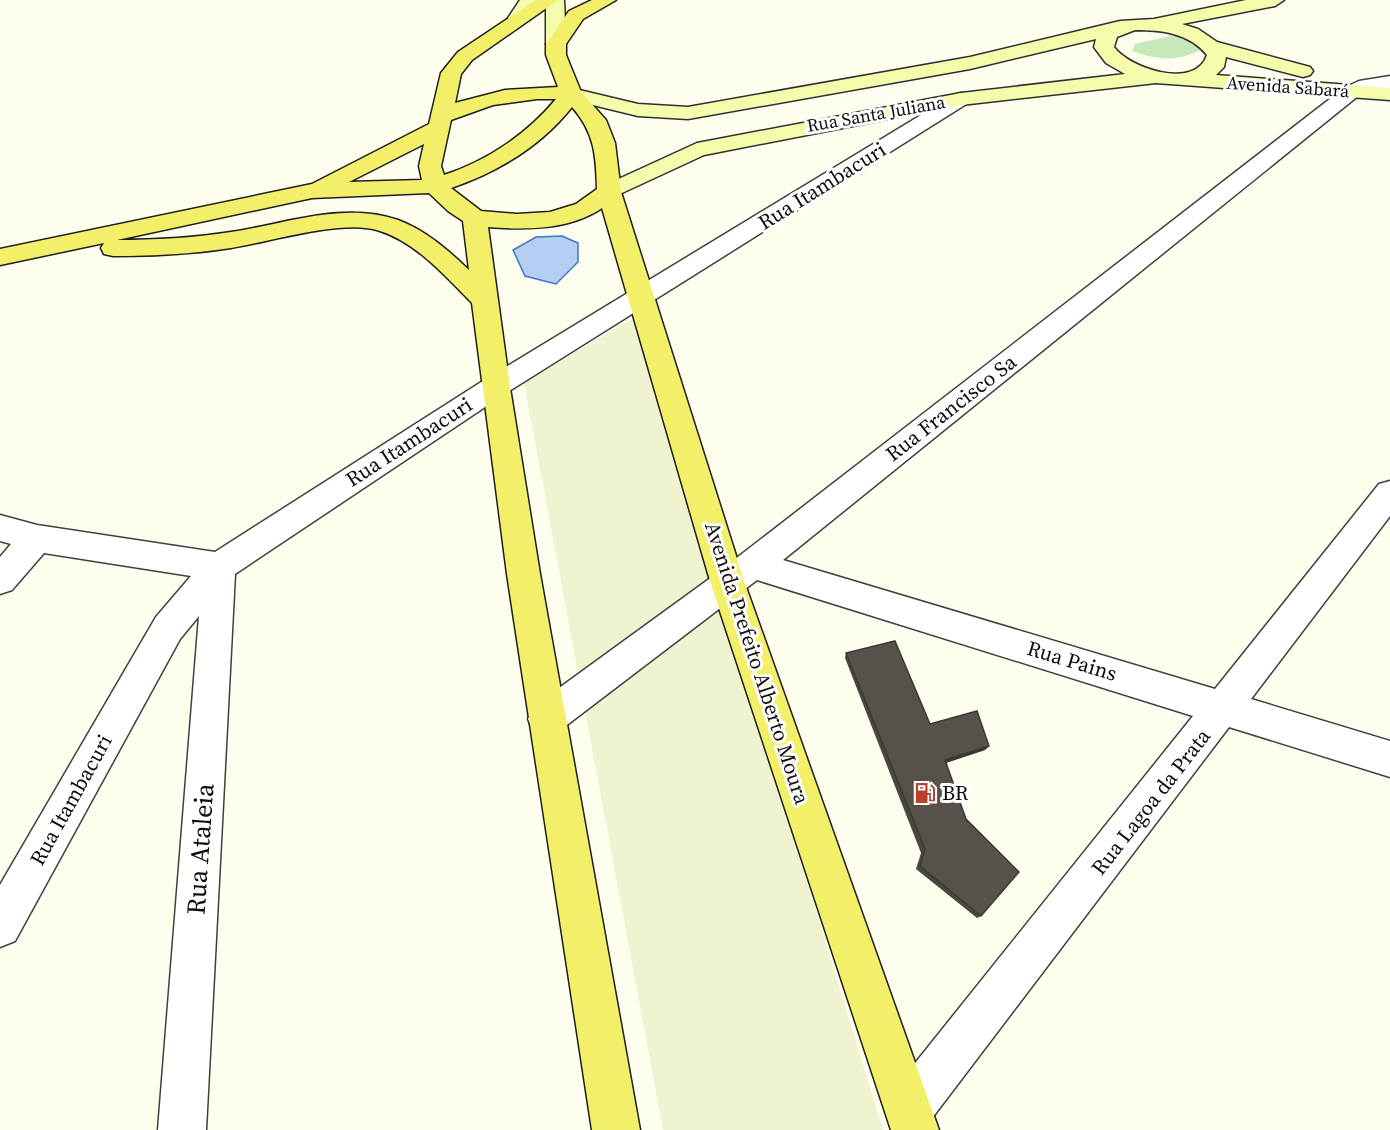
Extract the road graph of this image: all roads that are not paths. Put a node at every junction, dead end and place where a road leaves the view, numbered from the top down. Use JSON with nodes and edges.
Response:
{"nodes":[{"id":1,"x":529,"y":0,"type":"edge"},
{"id":2,"x":549,"y":0,"type":"edge"},
{"id":3,"x":555,"y":0,"type":"edge"},
{"id":4,"x":607,"y":0,"type":"edge"},
{"id":5,"x":1275,"y":0,"type":"edge"},
{"id":6,"x":1253,"y":6,"type":"junction"},
{"id":7,"x":518,"y":18,"type":"junction"},
{"id":8,"x":1151,"y":24,"type":"junction"},
{"id":9,"x":1120,"y":27,"type":"junction"},
{"id":10,"x":556,"y":44,"type":"junction"},
{"id":11,"x":1210,"y":46,"type":"junction"},
{"id":12,"x":1155,"y":77,"type":"junction"},
{"id":13,"x":1186,"y":79,"type":"junction"},
{"id":14,"x":1390,"y":82,"type":"edge"},
{"id":15,"x":1359,"y":88,"type":"junction"},
{"id":16,"x":1390,"y":93,"type":"edge"},
{"id":17,"x":571,"y":94,"type":"junction"},
{"id":18,"x":960,"y":99,"type":"junction"},
{"id":19,"x":441,"y":122,"type":"junction"},
{"id":20,"x":435,"y":186,"type":"junction"},
{"id":21,"x":312,"y":192,"type":"junction"},
{"id":22,"x":609,"y":192,"type":"junction"},
{"id":23,"x":475,"y":218,"type":"junction"},
{"id":24,"x":45,"y":247,"type":"junction"},
{"id":25,"x":0,"y":257,"type":"edge"},
{"id":26,"x":643,"y":297,"type":"junction"},
{"id":27,"x":487,"y":302,"type":"junction"},
{"id":28,"x":496,"y":386,"type":"junction"},
{"id":29,"x":1390,"y":493,"type":"edge"},
{"id":30,"x":0,"y":528,"type":"edge"},
{"id":31,"x":37,"y":538,"type":"junction"},
{"id":32,"x":219,"y":567,"type":"junction"},
{"id":33,"x":740,"y":574,"type":"junction"},
{"id":34,"x":0,"y":580,"type":"edge"},
{"id":35,"x":1225,"y":707,"type":"junction"},
{"id":36,"x":546,"y":719,"type":"junction"},
{"id":37,"x":1390,"y":759,"type":"edge"},
{"id":38,"x":0,"y":926,"type":"edge"},
{"id":39,"x":912,"y":1119,"type":"edge"},
{"id":40,"x":182,"y":1130,"type":"edge"},
{"id":41,"x":616,"y":1130,"type":"edge"}],
"edges":[{"from":1,"to":7,"type":"main road"},
{"from":2,"to":7,"type":"main road"},
{"from":3,"to":10,"type":"main road"},
{"from":4,"to":10,"type":"main road"},
{"from":5,"to":6,"type":"main road"},
{"from":6,"to":8,"type":"main road"},
{"from":6,"to":11,"type":"main road"},
{"from":7,"to":19,"type":"main road"},
{"from":8,"to":9,"type":"main road","name":"Rua Santa Juliana"},
{"from":8,"to":11,"type":"main road","name":"Avenida Sabará"},
{"from":9,"to":12,"type":"main road"},
{"from":9,"to":17,"type":"main road","name":"Rua Santa Juliana"},
{"from":10,"to":17,"type":"main road"},
{"from":11,"to":13,"type":"main road"},
{"from":11,"to":15,"type":"main road","name":"Avenida Sabará"},
{"from":12,"to":13,"type":"main road","name":"Avenida Sabará"},
{"from":12,"to":18,"type":"main road","name":"Rua Santa Juliana"},
{"from":13,"to":15,"type":"main road","name":"Avenida Sabará"},
{"from":14,"to":15,"type":"street"},
{"from":15,"to":16,"type":"main road","name":"Avenida Sabará"},
{"from":15,"to":33,"type":"street","name":"Rua Francisco Sa"},
{"from":17,"to":19,"type":"main road"},
{"from":17,"to":20,"type":"main road"},
{"from":17,"to":22,"type":"main road","name":"Avenida Prefeito Alberto Moura"},
{"from":18,"to":22,"type":"main road","name":"Rua Santa Juliana"},
{"from":18,"to":26,"type":"street","name":"Rua Itambacuri"},
{"from":19,"to":20,"type":"main road"},
{"from":19,"to":21,"type":"main road"},
{"from":20,"to":21,"type":"main road"},
{"from":20,"to":23,"type":"main road"},
{"from":21,"to":24,"type":"main road"},
{"from":22,"to":23,"type":"main road"},
{"from":22,"to":26,"type":"main road","name":"Avenida Prefeito Alberto Moura"},
{"from":23,"to":27,"type":"main road"},
{"from":24,"to":25,"type":"main road"},
{"from":24,"to":27,"type":"main road"},
{"from":26,"to":28,"type":"street","name":"Rua Itambacuri"},
{"from":26,"to":33,"type":"main road","name":"Avenida Prefeito Alberto Moura"},
{"from":27,"to":28,"type":"main road"},
{"from":28,"to":32,"type":"street","name":"Rua Itambacuri"},
{"from":28,"to":36,"type":"main road"},
{"from":29,"to":35,"type":"street","name":"Rua Lagoa da Prata"},
{"from":30,"to":31,"type":"street"},
{"from":31,"to":32,"type":"street"},
{"from":31,"to":34,"type":"street"},
{"from":32,"to":38,"type":"street","name":"Rua Itambacuri"},
{"from":32,"to":40,"type":"street","name":"Rua Ataleia"},
{"from":33,"to":35,"type":"street","name":"Rua Pains"},
{"from":33,"to":36,"type":"street","name":"Rua Francisco Sa"},
{"from":33,"to":39,"type":"main road","name":"Avenida Prefeito Alberto Moura"},
{"from":35,"to":37,"type":"street","name":"Rua Pains"},
{"from":35,"to":39,"type":"street","name":"Rua Lagoa da Prata"},
{"from":36,"to":41,"type":"main road"}]}
